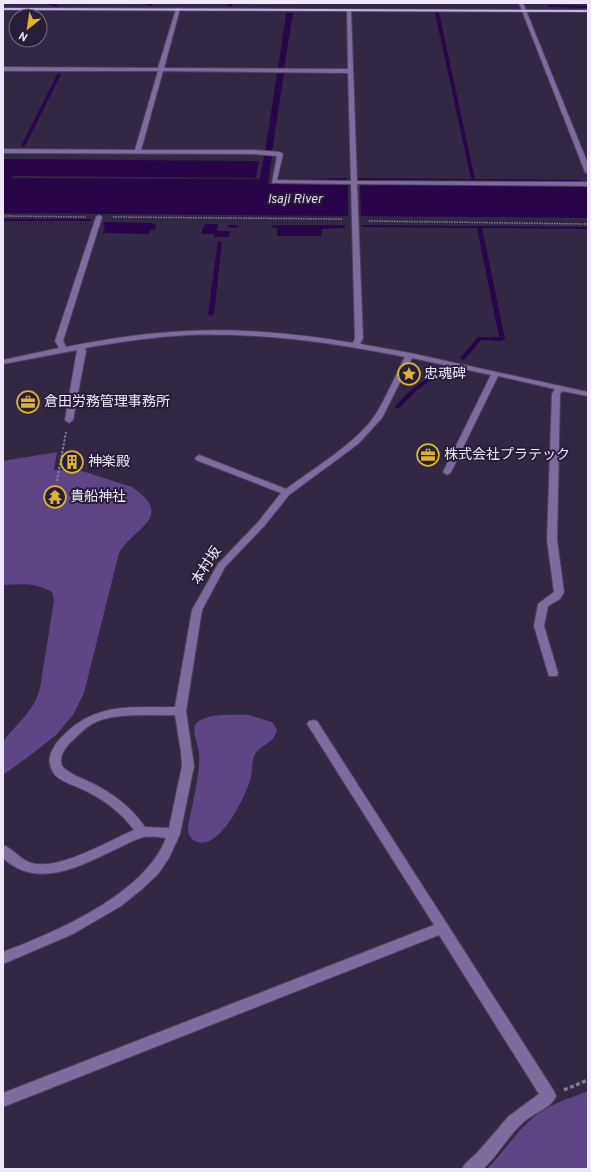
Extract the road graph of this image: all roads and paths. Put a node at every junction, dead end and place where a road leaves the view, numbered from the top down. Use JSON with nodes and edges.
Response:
{"nodes":[{"id":1,"x":521,"y":3,"type":"edge"},
{"id":2,"x":3,"y":9,"type":"edge"},
{"id":3,"x":178,"y":9,"type":"junction"},
{"id":4,"x":349,"y":10,"type":"junction"},
{"id":5,"x":524,"y":11,"type":"junction"},
{"id":6,"x":588,"y":11,"type":"edge"},
{"id":7,"x":3,"y":69,"type":"edge"},
{"id":8,"x":160,"y":70,"type":"junction"},
{"id":9,"x":350,"y":71,"type":"junction"},
{"id":10,"x":3,"y":151,"type":"edge"},
{"id":11,"x":137,"y":152,"type":"junction"},
{"id":12,"x":588,"y":172,"type":"edge"},
{"id":13,"x":354,"y":183,"type":"junction"},
{"id":14,"x":588,"y":184,"type":"edge"},
{"id":15,"x":3,"y":216,"type":"edge"},
{"id":16,"x":99,"y":217,"type":"junction"},
{"id":17,"x":355,"y":218,"type":"junction"},
{"id":18,"x":327,"y":219,"type":"dead end"},
{"id":19,"x":588,"y":224,"type":"edge"},
{"id":20,"x":356,"y":345,"type":"junction"},
{"id":21,"x":80,"y":347,"type":"junction"},
{"id":22,"x":64,"y":350,"type":"junction"},
{"id":23,"x":410,"y":356,"type":"junction"},
{"id":24,"x":3,"y":362,"type":"edge"},
{"id":25,"x":495,"y":374,"type":"junction"},
{"id":26,"x":560,"y":388,"type":"junction"},
{"id":27,"x":588,"y":394,"type":"edge"},
{"id":28,"x":69,"y":420,"type":"joint"},
{"id":29,"x":199,"y":458,"type":"dead end"},
{"id":30,"x":447,"y":472,"type":"dead end"},
{"id":31,"x":56,"y":481,"type":"dead end"},
{"id":32,"x":287,"y":492,"type":"junction"},
{"id":33,"x":553,"y":673,"type":"dead end"},
{"id":34,"x":180,"y":711,"type":"junction"},
{"id":35,"x":313,"y":724,"type":"dead end"},
{"id":36,"x":142,"y":832,"type":"junction"},
{"id":37,"x":174,"y":834,"type":"junction"},
{"id":38,"x":3,"y":850,"type":"edge"},
{"id":39,"x":442,"y":928,"type":"junction"},
{"id":40,"x":3,"y":958,"type":"edge"},
{"id":41,"x":588,"y":1080,"type":"edge"},
{"id":42,"x":548,"y":1096,"type":"junction"},
{"id":43,"x":3,"y":1100,"type":"edge"},
{"id":44,"x":470,"y":1169,"type":"edge"}],
"edges":[{"from":1,"to":5,"type":"street"},
{"from":2,"to":3,"type":"main road"},
{"from":3,"to":4,"type":"main road"},
{"from":3,"to":8,"type":"street"},
{"from":4,"to":5,"type":"main road"},
{"from":4,"to":9,"type":"street"},
{"from":5,"to":6,"type":"main road"},
{"from":5,"to":12,"type":"street"},
{"from":7,"to":8,"type":"street"},
{"from":8,"to":9,"type":"street"},
{"from":8,"to":11,"type":"street"},
{"from":9,"to":13,"type":"street"},
{"from":10,"to":11,"type":"street"},
{"from":11,"to":13,"type":"street"},
{"from":13,"to":14,"type":"street"},
{"from":13,"to":17,"type":"street"},
{"from":15,"to":16,"type":"path"},
{"from":16,"to":18,"type":"path"},
{"from":16,"to":22,"type":"street"},
{"from":17,"to":19,"type":"path"},
{"from":17,"to":20,"type":"street"},
{"from":20,"to":21,"type":"street"},
{"from":20,"to":23,"type":"street"},
{"from":21,"to":22,"type":"street"},
{"from":21,"to":28,"type":"street"},
{"from":22,"to":24,"type":"street"},
{"from":23,"to":25,"type":"street"},
{"from":23,"to":32,"type":"street","name":"本村坂"},
{"from":25,"to":26,"type":"street"},
{"from":25,"to":30,"type":"street"},
{"from":26,"to":27,"type":"street"},
{"from":26,"to":33,"type":"street"},
{"from":28,"to":31,"type":"path"},
{"from":29,"to":32,"type":"street"},
{"from":32,"to":34,"type":"street","name":"本村坂"},
{"from":34,"to":36,"type":"street"},
{"from":34,"to":37,"type":"street","name":"本村坂"},
{"from":35,"to":39,"type":"street"},
{"from":36,"to":37,"type":"street"},
{"from":36,"to":38,"type":"street"},
{"from":37,"to":40,"type":"street","name":"本村坂"},
{"from":39,"to":42,"type":"street"},
{"from":39,"to":43,"type":"street"},
{"from":41,"to":42,"type":"path"},
{"from":42,"to":44,"type":"street"}]}
